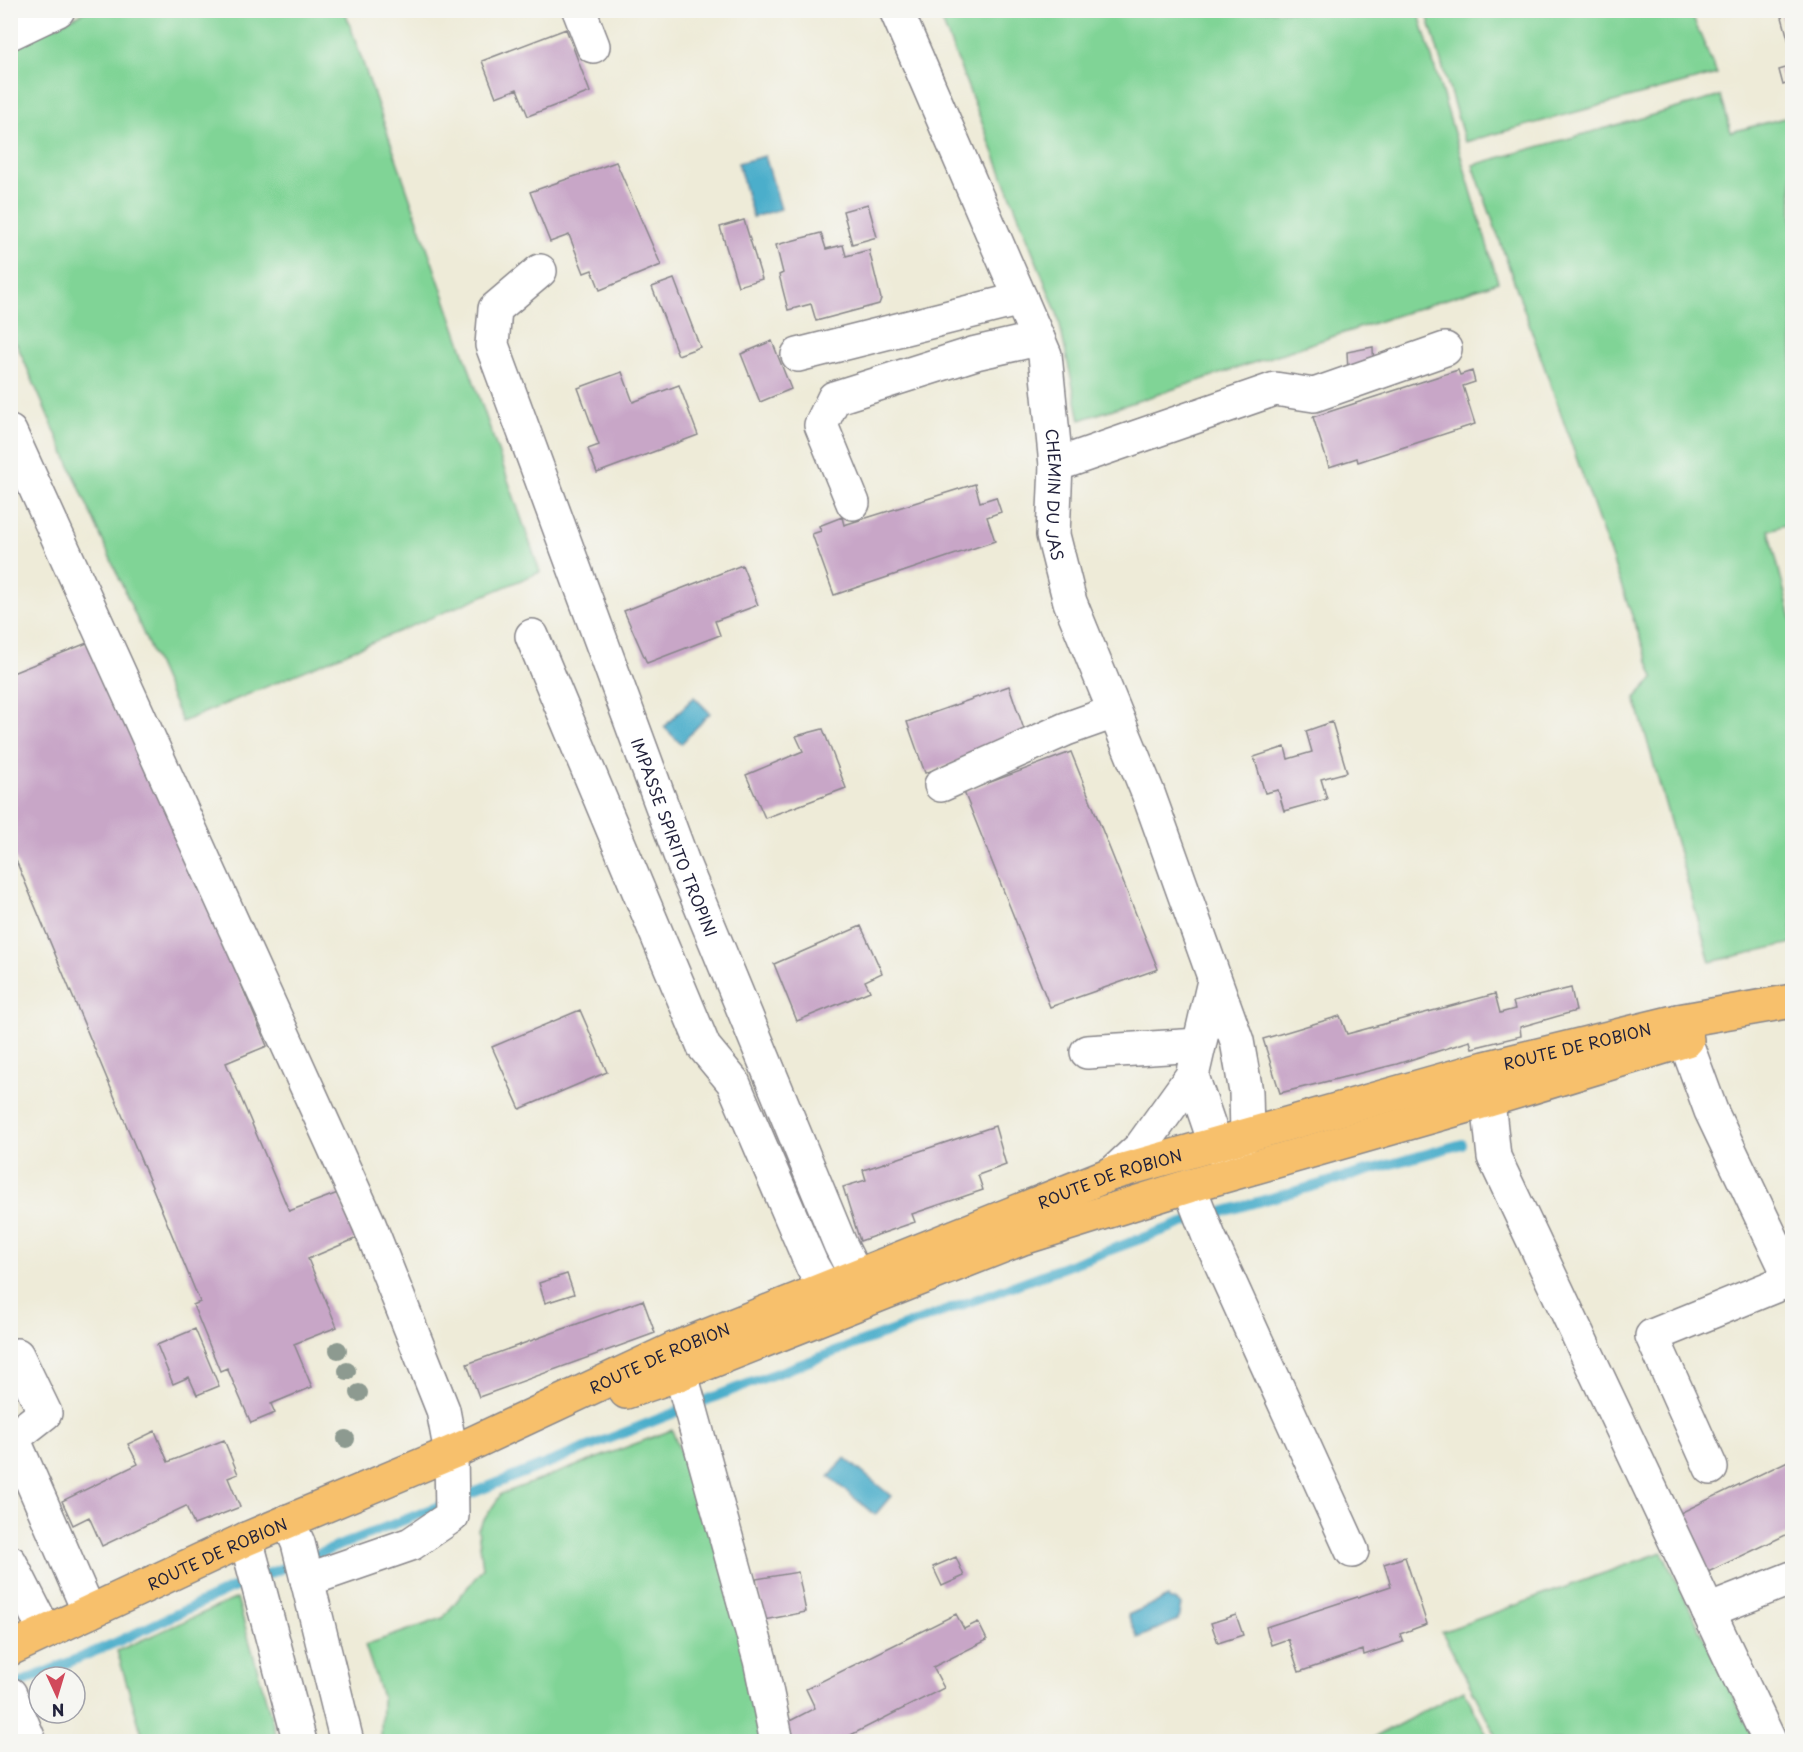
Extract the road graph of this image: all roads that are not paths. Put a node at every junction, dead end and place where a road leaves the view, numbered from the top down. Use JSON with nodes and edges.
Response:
{"nodes":[{"id":1,"x":58,"y":10,"type":"edge"},
{"id":2,"x":579,"y":10,"type":"edge"},
{"id":3,"x":896,"y":10,"type":"edge"},
{"id":4,"x":10,"y":33,"type":"edge"},
{"id":5,"x":593,"y":46,"type":"dead end"},
{"id":6,"x":540,"y":271,"type":"dead end"},
{"id":7,"x":1021,"y":299,"type":"junction"},
{"id":8,"x":1038,"y":339,"type":"junction"},
{"id":9,"x":1445,"y":349,"type":"dead end"},
{"id":10,"x":798,"y":355,"type":"dead end"},
{"id":11,"x":10,"y":432,"type":"edge"},
{"id":12,"x":1056,"y":465,"type":"junction"},
{"id":13,"x":853,"y":503,"type":"dead end"},
{"id":14,"x":532,"y":636,"type":"dead end"},
{"id":15,"x":1114,"y":712,"type":"junction"},
{"id":16,"x":941,"y":785,"type":"dead end"},
{"id":17,"x":1214,"y":981,"type":"junction"},
{"id":18,"x":1792,"y":1001,"type":"edge"},
{"id":19,"x":1792,"y":1009,"type":"edge"},
{"id":20,"x":1681,"y":1031,"type":"junction"},
{"id":21,"x":1199,"y":1045,"type":"junction"},
{"id":22,"x":1087,"y":1052,"type":"dead end"},
{"id":23,"x":1485,"y":1068,"type":"junction"},
{"id":24,"x":1192,"y":1076,"type":"junction"},
{"id":25,"x":1486,"y":1101,"type":"junction"},
{"id":26,"x":1230,"y":1144,"type":"junction"},
{"id":27,"x":1275,"y":1162,"type":"junction"},
{"id":28,"x":1113,"y":1173,"type":"junction"},
{"id":29,"x":1189,"y":1186,"type":"junction"},
{"id":30,"x":1023,"y":1238,"type":"junction"},
{"id":31,"x":1792,"y":1280,"type":"edge"},
{"id":32,"x":862,"y":1286,"type":"junction"},
{"id":33,"x":825,"y":1288,"type":"junction"},
{"id":34,"x":17,"y":1355,"type":"dead end"},
{"id":35,"x":678,"y":1361,"type":"junction"},
{"id":36,"x":455,"y":1451,"type":"junction"},
{"id":37,"x":1711,"y":1468,"type":"dead end"},
{"id":38,"x":288,"y":1521,"type":"junction"},
{"id":39,"x":246,"y":1539,"type":"junction"},
{"id":40,"x":1352,"y":1551,"type":"dead end"},
{"id":41,"x":10,"y":1562,"type":"edge"},
{"id":42,"x":1792,"y":1578,"type":"edge"},
{"id":43,"x":307,"y":1580,"type":"junction"},
{"id":44,"x":1708,"y":1611,"type":"junction"},
{"id":45,"x":89,"y":1612,"type":"junction"},
{"id":46,"x":45,"y":1631,"type":"junction"},
{"id":47,"x":10,"y":1649,"type":"edge"},
{"id":48,"x":10,"y":1694,"type":"edge"},
{"id":49,"x":30,"y":1742,"type":"edge"},
{"id":50,"x":300,"y":1742,"type":"edge"},
{"id":51,"x":348,"y":1742,"type":"edge"},
{"id":52,"x":777,"y":1742,"type":"edge"},
{"id":53,"x":1770,"y":1742,"type":"edge"}],
"edges":[{"from":1,"to":4,"type":"street"},
{"from":2,"to":5,"type":"street"},
{"from":3,"to":7,"type":"street","name":"CHEMIN DU JAS"},
{"from":6,"to":32,"type":"street","name":"IMPASSE SPIRITO TROPINI"},
{"from":7,"to":8,"type":"street","name":"CHEMIN DU JAS"},
{"from":7,"to":10,"type":"street"},
{"from":8,"to":12,"type":"street","name":"CHEMIN DU JAS"},
{"from":8,"to":13,"type":"street"},
{"from":9,"to":12,"type":"street"},
{"from":11,"to":36,"type":"street"},
{"from":12,"to":15,"type":"street","name":"CHEMIN DU JAS"},
{"from":14,"to":33,"type":"street"},
{"from":15,"to":16,"type":"street"},
{"from":15,"to":17,"type":"street","name":"CHEMIN DU JAS"},
{"from":17,"to":21,"type":"street"},
{"from":17,"to":26,"type":"street","name":"CHEMIN DU JAS"},
{"from":18,"to":20,"type":"main road","name":"ROUTE DE ROBION"},
{"from":19,"to":20,"type":"main road","name":"ROUTE DE ROBION"},
{"from":20,"to":23,"type":"main road","name":"ROUTE DE ROBION"},
{"from":20,"to":25,"type":"main road","name":"ROUTE DE ROBION"},
{"from":20,"to":31,"type":"street"},
{"from":21,"to":22,"type":"street"},
{"from":21,"to":24,"type":"street"},
{"from":23,"to":25,"type":"street"},
{"from":23,"to":26,"type":"main road","name":"ROUTE DE ROBION"},
{"from":24,"to":26,"type":"street"},
{"from":24,"to":28,"type":"street"},
{"from":25,"to":27,"type":"main road","name":"ROUTE DE ROBION"},
{"from":25,"to":44,"type":"street"},
{"from":26,"to":27,"type":"street"},
{"from":26,"to":28,"type":"main road","name":"ROUTE DE ROBION"},
{"from":26,"to":30,"type":"street"},
{"from":27,"to":29,"type":"main road","name":"ROUTE DE ROBION"},
{"from":28,"to":32,"type":"main road","name":"ROUTE DE ROBION"},
{"from":29,"to":30,"type":"main road","name":"ROUTE DE ROBION"},
{"from":29,"to":40,"type":"street"},
{"from":30,"to":32,"type":"main road","name":"ROUTE DE ROBION"},
{"from":31,"to":37,"type":"street"},
{"from":32,"to":33,"type":"main road","name":"ROUTE DE ROBION"},
{"from":32,"to":35,"type":"main road","name":"ROUTE DE ROBION"},
{"from":33,"to":35,"type":"main road","name":"ROUTE DE ROBION"},
{"from":34,"to":45,"type":"street"},
{"from":35,"to":36,"type":"main road","name":"ROUTE DE ROBION"},
{"from":35,"to":52,"type":"street"},
{"from":36,"to":38,"type":"main road","name":"ROUTE DE ROBION"},
{"from":36,"to":43,"type":"street"},
{"from":38,"to":39,"type":"main road","name":"ROUTE DE ROBION"},
{"from":38,"to":43,"type":"street"},
{"from":39,"to":45,"type":"main road","name":"ROUTE DE ROBION"},
{"from":39,"to":50,"type":"street"},
{"from":41,"to":46,"type":"street"},
{"from":42,"to":44,"type":"street"},
{"from":43,"to":51,"type":"street"},
{"from":44,"to":53,"type":"street"},
{"from":45,"to":46,"type":"main road","name":"ROUTE DE ROBION"},
{"from":46,"to":47,"type":"main road","name":"ROUTE DE ROBION"},
{"from":48,"to":49,"type":"street"}]}
